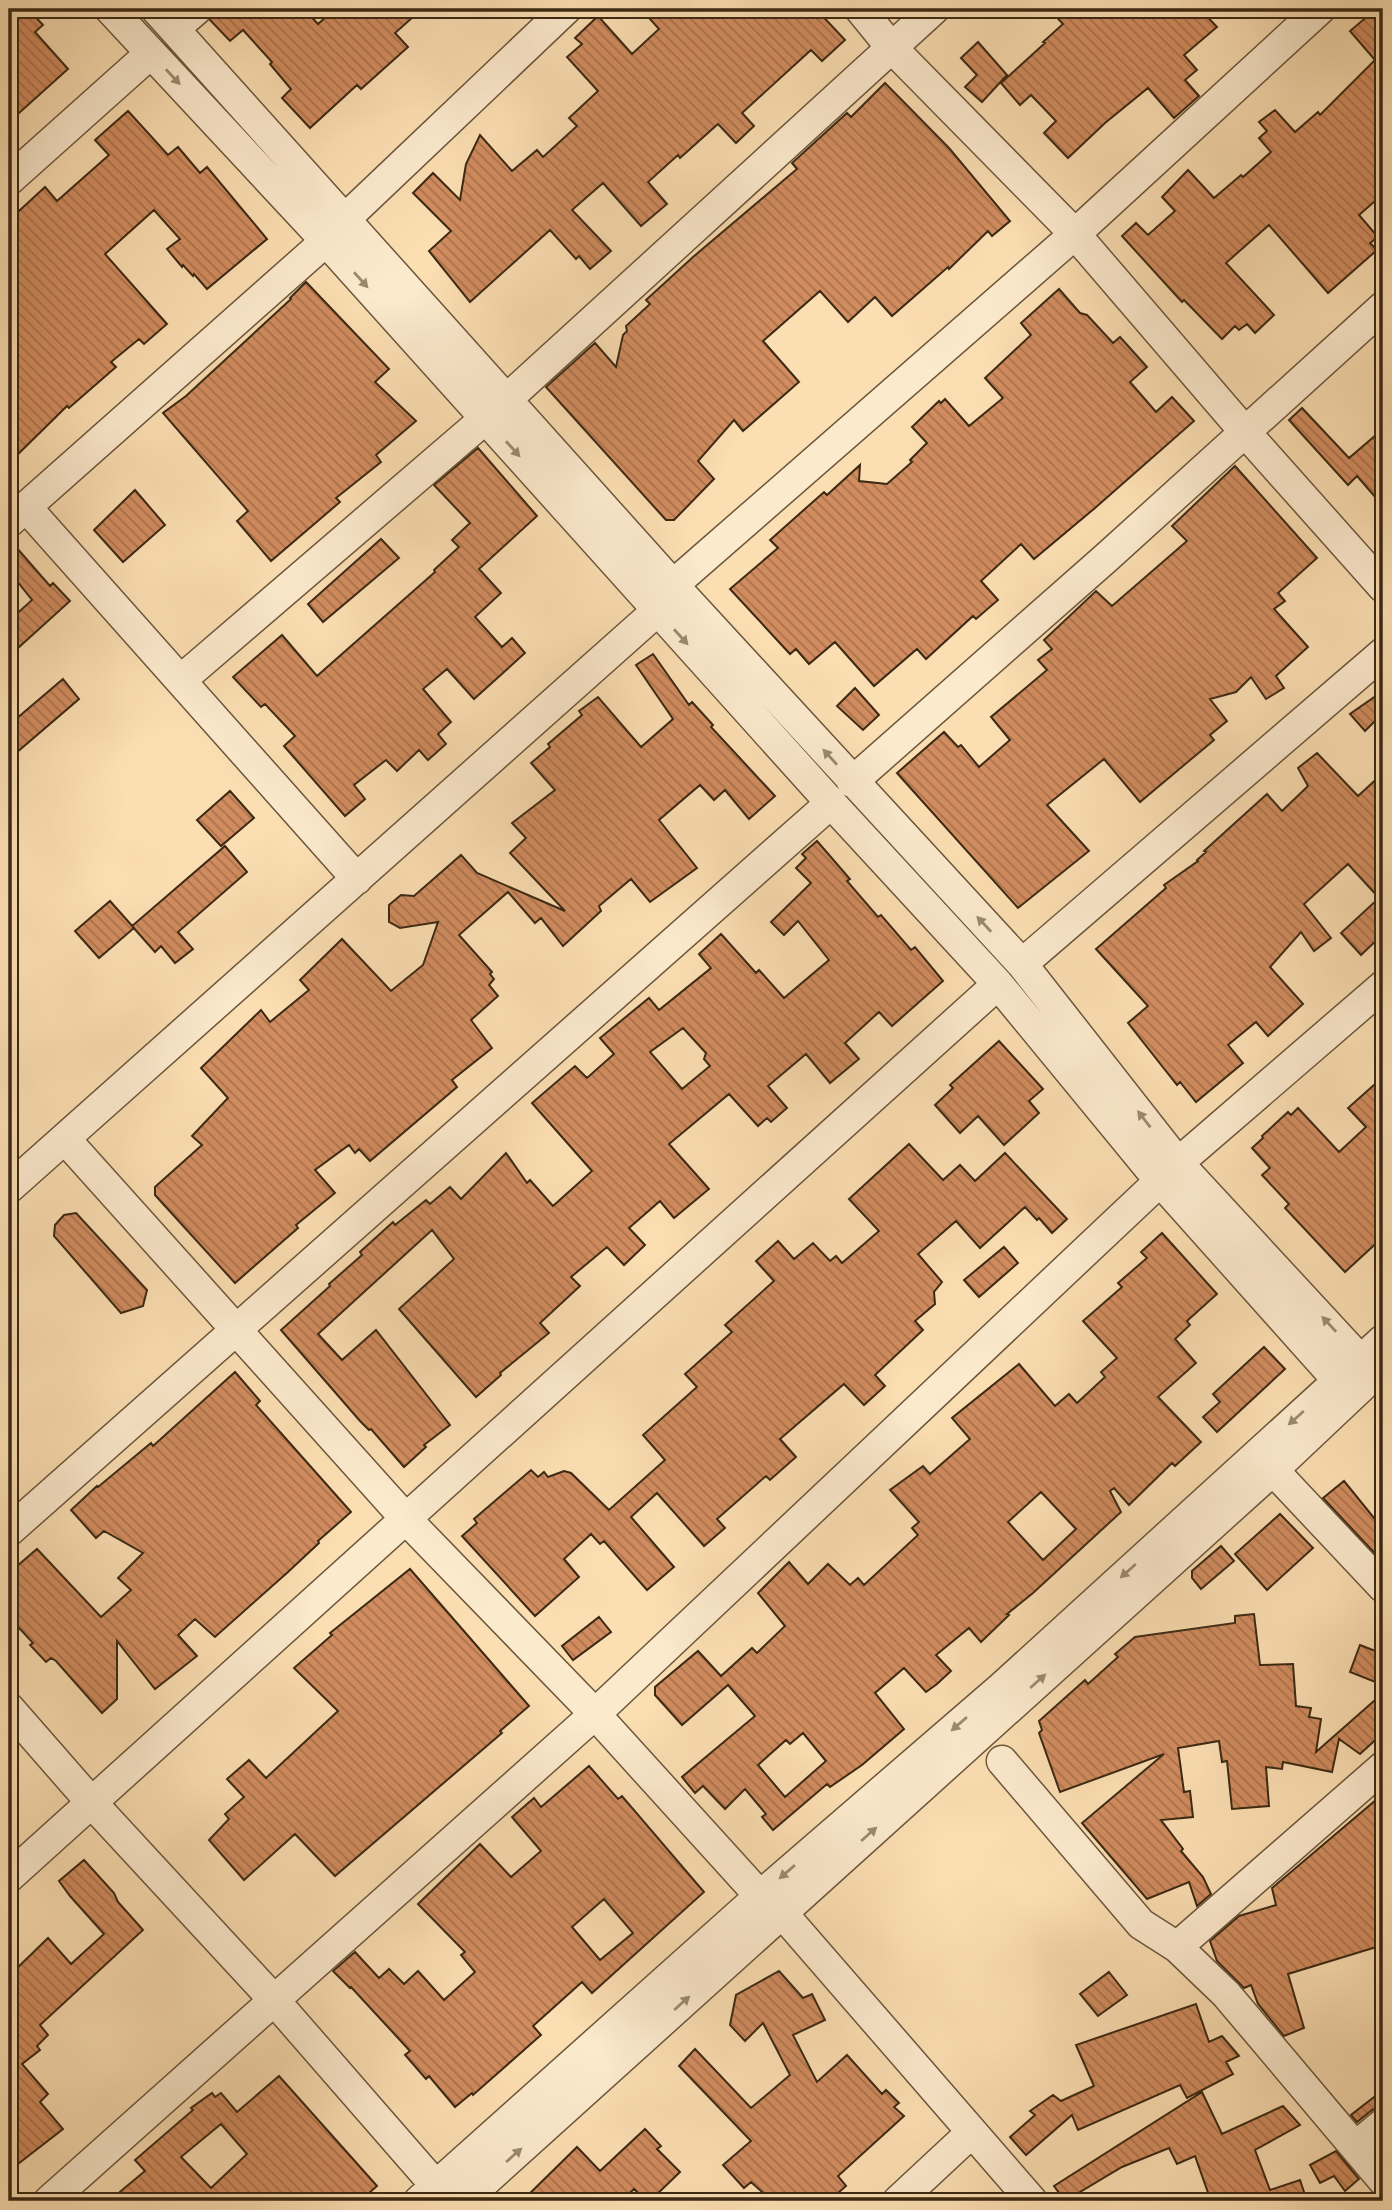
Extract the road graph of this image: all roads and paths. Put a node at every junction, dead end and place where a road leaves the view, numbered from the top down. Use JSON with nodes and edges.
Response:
{"nodes":[{"id":1,"x":110,"y":9,"type":"edge"},
{"id":2,"x":566,"y":9,"type":"edge"},
{"id":3,"x":860,"y":9,"type":"edge"},
{"id":4,"x":934,"y":9,"type":"edge"},
{"id":5,"x":1320,"y":9,"type":"edge"},
{"id":6,"x":176,"y":15,"type":"edge"},
{"id":7,"x":891,"y":47,"type":"junction"},
{"id":8,"x":151,"y":53,"type":"junction"},
{"id":9,"x":9,"y":180,"type":"edge"},
{"id":10,"x":335,"y":231,"type":"junction"},
{"id":11,"x":1075,"y":234,"type":"junction"},
{"id":12,"x":1383,"y":307,"type":"edge"},
{"id":13,"x":496,"y":409,"type":"junction"},
{"id":14,"x":1245,"y":432,"type":"junction"},
{"id":15,"x":17,"y":514,"type":"edge"},
{"id":16,"x":673,"y":585,"type":"junction"},
{"id":17,"x":1383,"y":587,"type":"edge"},
{"id":18,"x":657,"y":611,"type":"junction"},
{"id":19,"x":1383,"y":653,"type":"edge"},
{"id":20,"x":181,"y":680,"type":"junction"},
{"id":21,"x":852,"y":782,"type":"junction"},
{"id":22,"x":831,"y":803,"type":"junction"},
{"id":23,"x":358,"y":879,"type":"junction"},
{"id":24,"x":1021,"y":964,"type":"junction"},
{"id":25,"x":998,"y":984,"type":"junction"},
{"id":26,"x":1383,"y":986,"type":"edge"},
{"id":27,"x":65,"y":1139,"type":"junction"},
{"id":28,"x":1169,"y":1172,"type":"junction"},
{"id":29,"x":9,"y":1188,"type":"edge"},
{"id":30,"x":237,"y":1329,"type":"junction"},
{"id":31,"x":1376,"y":1360,"type":"edge"},
{"id":32,"x":1345,"y":1388,"type":"junction"},
{"id":33,"x":1273,"y":1470,"type":"junction"},
{"id":34,"x":406,"y":1519,"type":"junction"},
{"id":35,"x":9,"y":1531,"type":"edge"},
{"id":36,"x":1383,"y":1587,"type":"edge"},
{"id":37,"x":9,"y":1708,"type":"edge"},
{"id":38,"x":595,"y":1714,"type":"junction"},
{"id":39,"x":1002,"y":1761,"type":"dead end"},
{"id":40,"x":1383,"y":1767,"type":"edge"},
{"id":41,"x":91,"y":1802,"type":"junction"},
{"id":42,"x":9,"y":1877,"type":"edge"},
{"id":43,"x":771,"y":1904,"type":"junction"},
{"id":44,"x":1177,"y":1947,"type":"junction"},
{"id":45,"x":274,"y":2000,"type":"junction"},
{"id":46,"x":1383,"y":2124,"type":"edge"},
{"id":47,"x":971,"y":2133,"type":"junction"},
{"id":48,"x":1355,"y":2147,"type":"junction"},
{"id":49,"x":1383,"y":2180,"type":"edge"},
{"id":50,"x":427,"y":2193,"type":"edge"},
{"id":51,"x":49,"y":2201,"type":"edge"},
{"id":52,"x":463,"y":2201,"type":"edge"},
{"id":53,"x":898,"y":2201,"type":"edge"},
{"id":54,"x":1032,"y":2201,"type":"edge"}],
"edges":[{"from":1,"to":8,"type":"street"},
{"from":2,"to":10,"type":"street"},
{"from":3,"to":7,"type":"street"},
{"from":4,"to":7,"type":"street"},
{"from":5,"to":11,"type":"street"},
{"from":6,"to":10,"type":"street"},
{"from":7,"to":11,"type":"street"},
{"from":7,"to":13,"type":"street"},
{"from":8,"to":9,"type":"street"},
{"from":8,"to":10,"type":"street","one_way":true},
{"from":10,"to":13,"type":"street"},
{"from":10,"to":15,"type":"street"},
{"from":11,"to":14,"type":"street"},
{"from":11,"to":16,"type":"street"},
{"from":12,"to":14,"type":"street"},
{"from":13,"to":16,"type":"street"},
{"from":13,"to":18,"type":"street","one_way":true},
{"from":13,"to":20,"type":"street"},
{"from":14,"to":17,"type":"street"},
{"from":14,"to":21,"type":"street"},
{"from":15,"to":20,"type":"street"},
{"from":21,"to":16,"type":"street","one_way":true},
{"from":18,"to":22,"type":"street","one_way":true},
{"from":18,"to":23,"type":"street"},
{"from":19,"to":24,"type":"street"},
{"from":20,"to":23,"type":"street"},
{"from":24,"to":21,"type":"street","one_way":true},
{"from":22,"to":25,"type":"street"},
{"from":22,"to":30,"type":"street"},
{"from":23,"to":27,"type":"street"},
{"from":28,"to":24,"type":"street","one_way":true},
{"from":25,"to":28,"type":"street"},
{"from":25,"to":34,"type":"street"},
{"from":26,"to":28,"type":"street"},
{"from":27,"to":29,"type":"street"},
{"from":27,"to":30,"type":"street"},
{"from":31,"to":28,"type":"street","one_way":true},
{"from":28,"to":32,"type":"street"},
{"from":28,"to":38,"type":"street"},
{"from":30,"to":34,"type":"street"},
{"from":30,"to":35,"type":"street"},
{"from":31,"to":32,"type":"street"},
{"from":32,"to":33,"type":"street"},
{"from":32,"to":43,"type":"street","one_way":true},
{"from":33,"to":36,"type":"street"},
{"from":43,"to":33,"type":"street","one_way":true},
{"from":34,"to":38,"type":"street"},
{"from":34,"to":41,"type":"street"},
{"from":37,"to":41,"type":"street"},
{"from":38,"to":43,"type":"street"},
{"from":38,"to":45,"type":"street"},
{"from":39,"to":44,"type":"street"},
{"from":40,"to":44,"type":"street"},
{"from":41,"to":42,"type":"street"},
{"from":41,"to":45,"type":"street"},
{"from":43,"to":47,"type":"street"},
{"from":43,"to":50,"type":"street"},
{"from":52,"to":43,"type":"street","one_way":true},
{"from":44,"to":48,"type":"street"},
{"from":45,"to":50,"type":"street"},
{"from":45,"to":51,"type":"street"},
{"from":46,"to":48,"type":"street"},
{"from":47,"to":53,"type":"street"},
{"from":47,"to":54,"type":"street"},
{"from":48,"to":49,"type":"street"}]}
